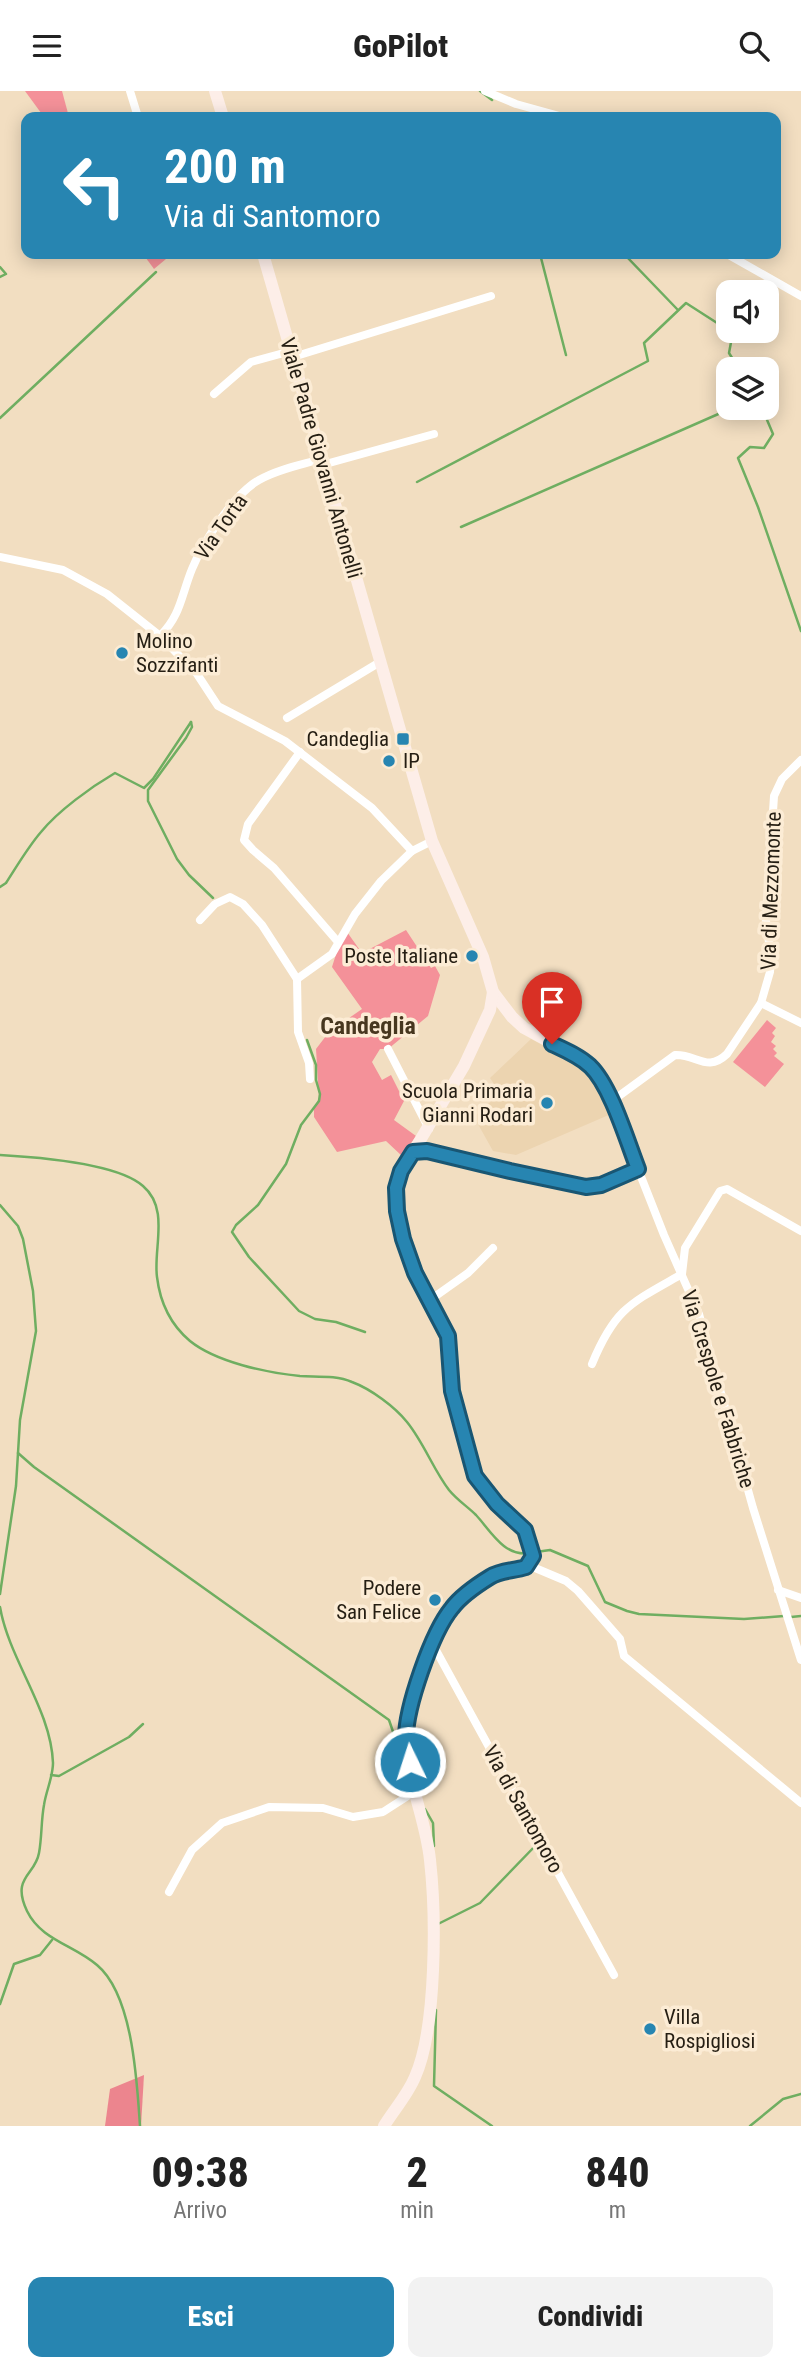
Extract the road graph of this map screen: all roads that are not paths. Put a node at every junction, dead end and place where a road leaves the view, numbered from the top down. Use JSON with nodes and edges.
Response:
{"nodes":[{"id":1,"x":130,"y":91,"type":"edge"},
{"id":2,"x":215,"y":91,"type":"edge"},
{"id":3,"x":485,"y":91,"type":"edge"},
{"id":4,"x":136,"y":112,"type":"edge"},
{"id":5,"x":221,"y":112,"type":"edge"},
{"id":6,"x":545,"y":112,"type":"edge"},
{"id":7,"x":264,"y":259,"type":"edge"},
{"id":8,"x":736,"y":259,"type":"edge"},
{"id":9,"x":491,"y":296,"type":"dead end"},
{"id":10,"x":801,"y":296,"type":"edge"},
{"id":11,"x":292,"y":354,"type":"junction"},
{"id":12,"x":214,"y":394,"type":"dead end"},
{"id":13,"x":434,"y":434,"type":"dead end"},
{"id":14,"x":321,"y":462,"type":"junction"},
{"id":15,"x":0,"y":557,"type":"edge"},
{"id":16,"x":160,"y":636,"type":"junction"},
{"id":17,"x":380,"y":661,"type":"junction"},
{"id":18,"x":287,"y":718,"type":"dead end"},
{"id":19,"x":300,"y":752,"type":"junction"},
{"id":20,"x":801,"y":760,"type":"edge"},
{"id":21,"x":432,"y":841,"type":"junction"},
{"id":22,"x":412,"y":851,"type":"junction"},
{"id":23,"x":200,"y":919,"type":"dead end"},
{"id":24,"x":338,"y":942,"type":"junction"},
{"id":25,"x":297,"y":979,"type":"junction"},
{"id":26,"x":493,"y":992,"type":"junction"},
{"id":27,"x":761,"y":1003,"type":"junction"},
{"id":28,"x":801,"y":1023,"type":"edge"},
{"id":29,"x":388,"y":1049,"type":"dead end"},
{"id":30,"x":310,"y":1079,"type":"dead end"},
{"id":31,"x":612,"y":1101,"type":"junction"},
{"id":32,"x":426,"y":1133,"type":"junction"},
{"id":33,"x":427,"y":1151,"type":"junction"},
{"id":34,"x":413,"y":1152,"type":"junction"},
{"id":35,"x":638,"y":1169,"type":"junction"},
{"id":36,"x":801,"y":1231,"type":"edge"},
{"id":37,"x":493,"y":1248,"type":"dead end"},
{"id":38,"x":682,"y":1274,"type":"junction"},
{"id":39,"x":430,"y":1300,"type":"junction"},
{"id":40,"x":592,"y":1364,"type":"dead end"},
{"id":41,"x":531,"y":1555,"type":"junction"},
{"id":42,"x":778,"y":1590,"type":"junction"},
{"id":43,"x":801,"y":1598,"type":"edge"},
{"id":44,"x":432,"y":1643,"type":"junction"},
{"id":45,"x":801,"y":1660,"type":"edge"},
{"id":46,"x":414,"y":1792,"type":"junction"},
{"id":47,"x":801,"y":1803,"type":"edge"},
{"id":48,"x":169,"y":1892,"type":"dead end"},
{"id":49,"x":614,"y":1975,"type":"dead end"},
{"id":50,"x":384,"y":2126,"type":"edge"}],
"edges":[{"from":1,"to":4,"type":"street"},
{"from":2,"to":5,"type":"main road"},
{"from":3,"to":6,"type":"street"},
{"from":7,"to":11,"type":"main road","name":"Viale Padre Giovanni Antonelli"},
{"from":8,"to":10,"type":"street"},
{"from":9,"to":11,"type":"street"},
{"from":11,"to":12,"type":"street"},
{"from":11,"to":14,"type":"main road","name":"Viale Padre Giovanni Antonelli"},
{"from":13,"to":14,"type":"street","name":"Via Torta"},
{"from":14,"to":16,"type":"street","name":"Via Torta"},
{"from":14,"to":17,"type":"main road","name":"Viale Padre Giovanni Antonelli"},
{"from":15,"to":16,"type":"street"},
{"from":16,"to":19,"type":"street"},
{"from":17,"to":18,"type":"street"},
{"from":17,"to":21,"type":"main road","name":"Viale Padre Giovanni Antonelli"},
{"from":19,"to":22,"type":"street"},
{"from":19,"to":24,"type":"street"},
{"from":20,"to":27,"type":"street","name":"Via di Mezzomonte"},
{"from":21,"to":22,"type":"street"},
{"from":21,"to":26,"type":"main road","name":"Viale Padre Giovanni Antonelli"},
{"from":22,"to":24,"type":"street"},
{"from":23,"to":25,"type":"street"},
{"from":24,"to":25,"type":"street"},
{"from":25,"to":30,"type":"street"},
{"from":26,"to":31,"type":"main road"},
{"from":26,"to":32,"type":"main road"},
{"from":27,"to":28,"type":"street"},
{"from":27,"to":31,"type":"street","name":"Via di Mezzomonte"},
{"from":29,"to":32,"type":"street"},
{"from":31,"to":35,"type":"main road"},
{"from":32,"to":33,"type":"main road"},
{"from":32,"to":34,"type":"main road"},
{"from":33,"to":34,"type":"main road"},
{"from":33,"to":35,"type":"main road"},
{"from":34,"to":39,"type":"main road"},
{"from":35,"to":38,"type":"street","name":"Via Crespole e Fabbriche"},
{"from":36,"to":38,"type":"street"},
{"from":37,"to":39,"type":"street"},
{"from":38,"to":40,"type":"street"},
{"from":38,"to":42,"type":"street","name":"Via Crespole e Fabbriche"},
{"from":39,"to":41,"type":"main road"},
{"from":41,"to":44,"type":"main road"},
{"from":41,"to":47,"type":"street"},
{"from":42,"to":43,"type":"street"},
{"from":42,"to":45,"type":"street","name":"Via Crespole e Fabbriche"},
{"from":44,"to":46,"type":"main road"},
{"from":44,"to":49,"type":"street","name":"Via di Santomoro"},
{"from":46,"to":48,"type":"street"},
{"from":46,"to":50,"type":"main road"}]}
